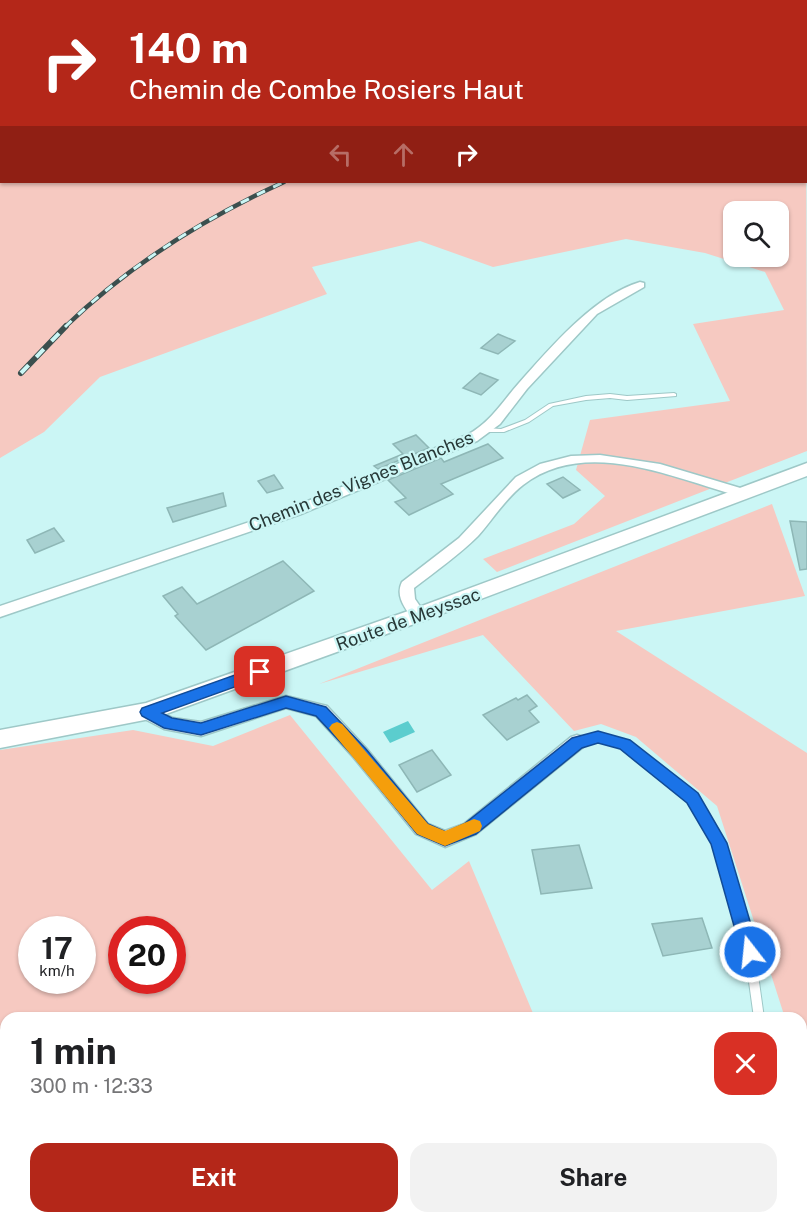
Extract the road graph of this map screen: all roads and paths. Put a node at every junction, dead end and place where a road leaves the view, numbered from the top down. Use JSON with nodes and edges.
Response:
{"nodes":[{"id":1,"x":640,"y":285,"type":"dead end"},
{"id":2,"x":675,"y":395,"type":"dead end"},
{"id":3,"x":486,"y":430,"type":"junction"},
{"id":4,"x":807,"y":470,"type":"edge"},
{"id":5,"x":741,"y":493,"type":"junction"},
{"id":6,"x":0,"y":612,"type":"edge"},
{"id":7,"x":418,"y":615,"type":"junction"},
{"id":8,"x":147,"y":712,"type":"junction"},
{"id":9,"x":0,"y":739,"type":"edge"},
{"id":10,"x":577,"y":742,"type":"joint"},
{"id":11,"x":758,"y":1012,"type":"edge"}],
"edges":[{"from":1,"to":3,"type":"street","name":"Chemin des Vignes Blanches"},
{"from":2,"to":3,"type":"lane"},
{"from":3,"to":6,"type":"street","name":"Chemin des Vignes Blanches"},
{"from":4,"to":5,"type":"main road","name":"Route de Meyssac"},
{"from":5,"to":7,"type":"main road","name":"Route de Meyssac"},
{"from":5,"to":7,"type":"street"},
{"from":7,"to":8,"type":"main road","name":"Route de Meyssac"},
{"from":8,"to":9,"type":"main road","name":"Route de Meyssac"},
{"from":8,"to":10,"type":"street"},
{"from":10,"to":11,"type":"lane"}]}
